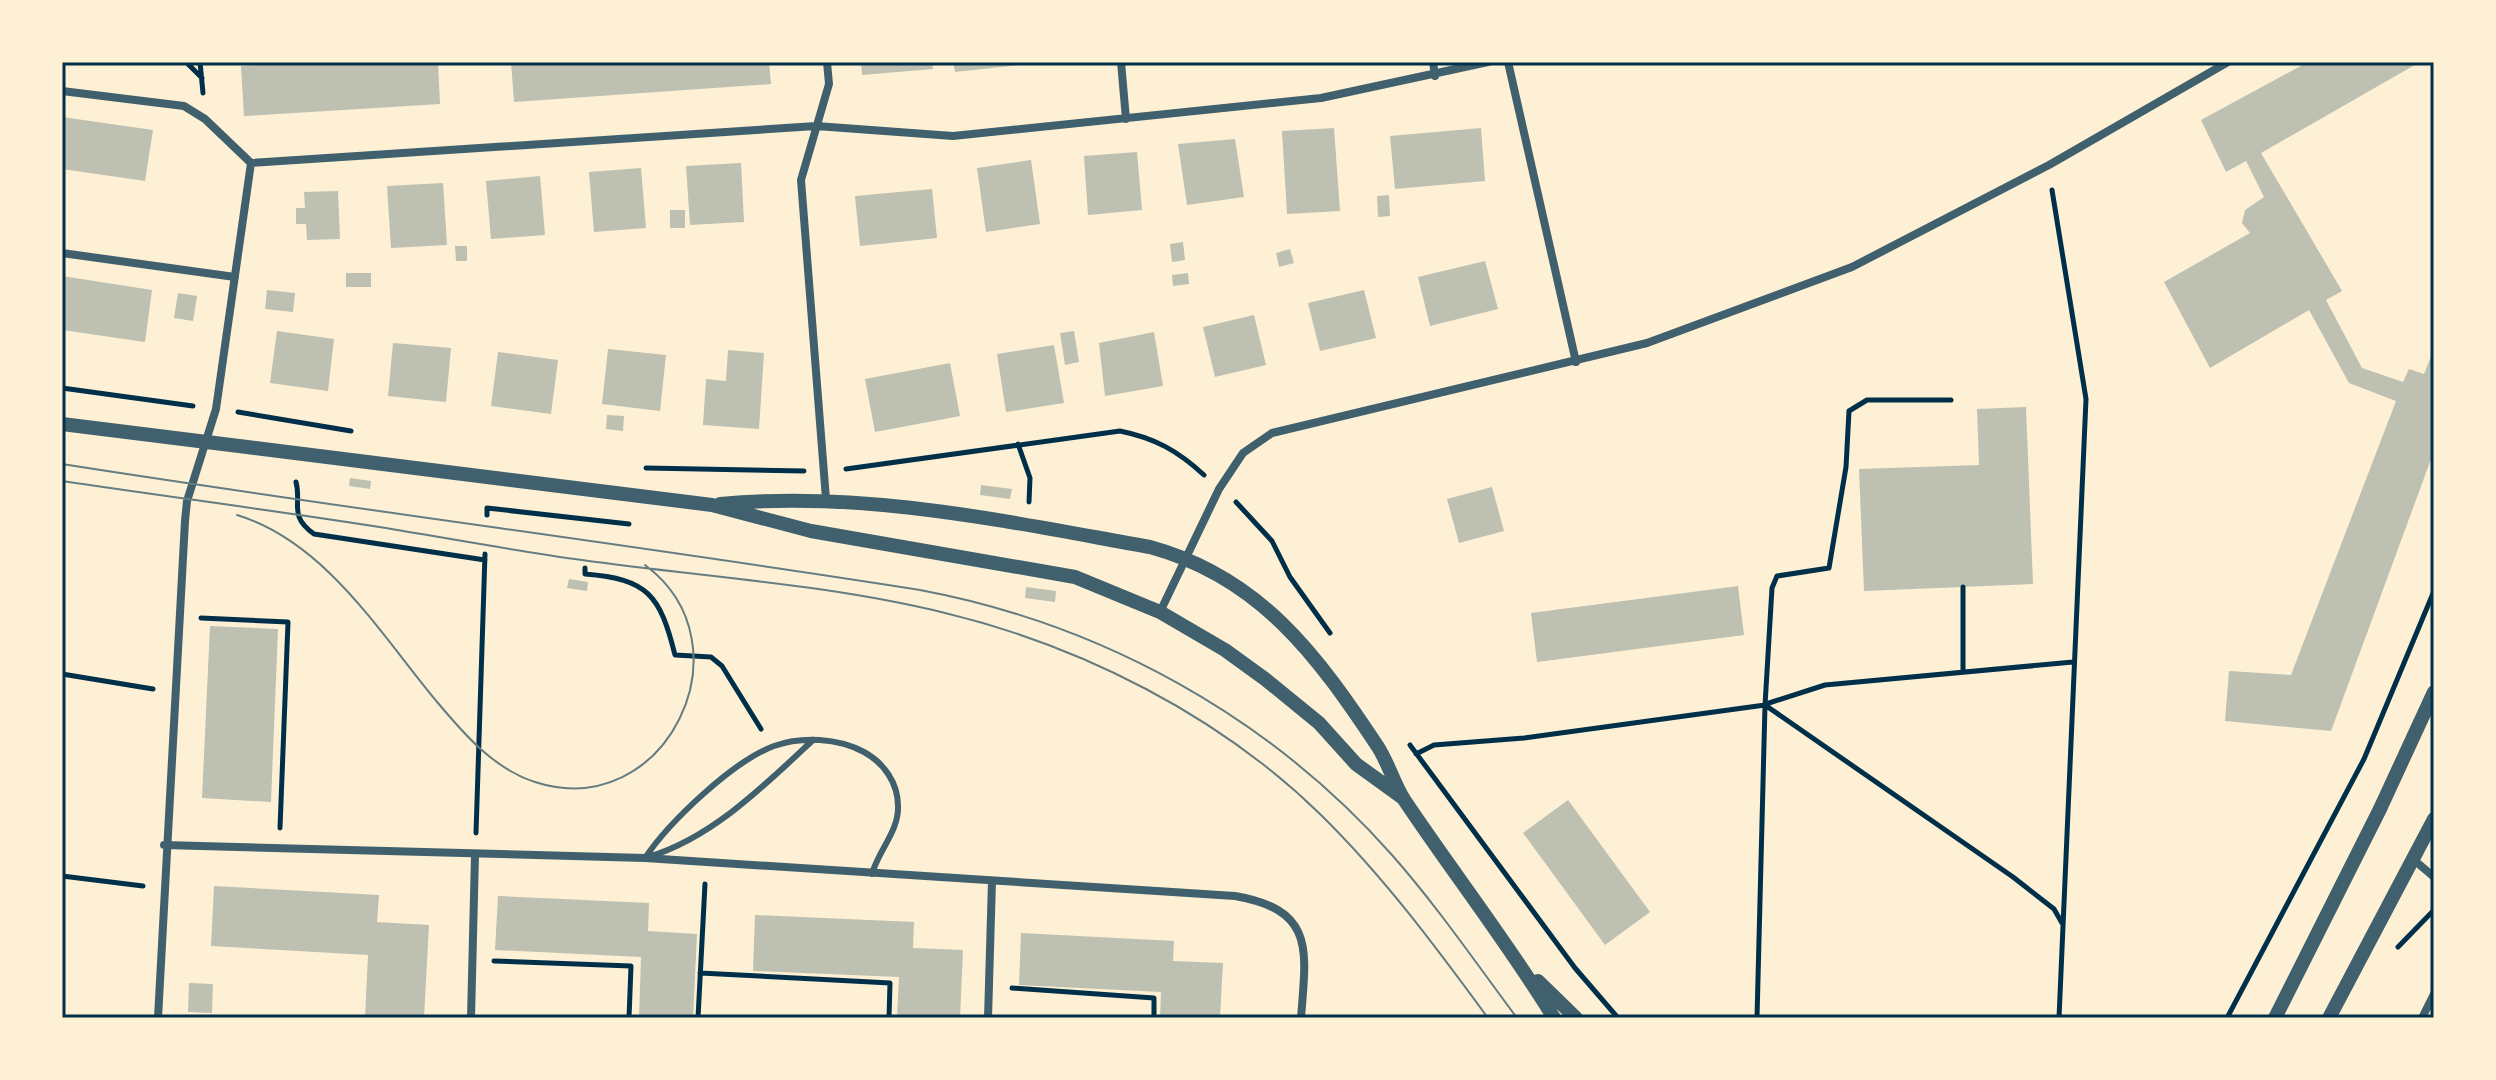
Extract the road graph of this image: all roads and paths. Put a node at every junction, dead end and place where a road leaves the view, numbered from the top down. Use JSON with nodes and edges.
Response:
{"nodes":[{"id":1,"x":186,"y":62,"type":"edge"},
{"id":2,"x":200,"y":62,"type":"edge"},
{"id":3,"x":827,"y":62,"type":"edge"},
{"id":4,"x":1121,"y":62,"type":"edge"},
{"id":5,"x":1433,"y":62,"type":"edge"},
{"id":6,"x":1488,"y":62,"type":"edge"},
{"id":7,"x":1508,"y":62,"type":"edge"},
{"id":8,"x":2228,"y":62,"type":"edge"},
{"id":9,"x":1435,"y":76,"type":"junction"},
{"id":10,"x":62,"y":91,"type":"edge"},
{"id":11,"x":1126,"y":119,"type":"junction"},
{"id":12,"x":816,"y":126,"type":"junction"},
{"id":13,"x":251,"y":163,"type":"junction"},
{"id":14,"x":2049,"y":165,"type":"junction"},
{"id":15,"x":62,"y":253,"type":"edge"},
{"id":16,"x":235,"y":277,"type":"junction"},
{"id":17,"x":1576,"y":362,"type":"junction"},
{"id":18,"x":62,"y":388,"type":"edge"},
{"id":19,"x":1951,"y":400,"type":"dead end"},
{"id":20,"x":186,"y":405,"type":"dead end"},
{"id":21,"x":251,"y":414,"type":"dead end"},
{"id":22,"x":293,"y":421,"type":"junction"},
{"id":23,"x":62,"y":424,"type":"edge"},
{"id":24,"x":356,"y":431,"type":"dead end"},
{"id":25,"x":207,"y":443,"type":"junction"},
{"id":26,"x":1018,"y":444,"type":"junction"},
{"id":27,"x":289,"y":452,"type":"junction"},
{"id":28,"x":637,"y":468,"type":"dead end"},
{"id":29,"x":858,"y":468,"type":"dead end"},
{"id":30,"x":793,"y":471,"type":"dead end"},
{"id":31,"x":1202,"y":473,"type":"dead end"},
{"id":32,"x":826,"y":499,"type":"junction"},
{"id":33,"x":712,"y":505,"type":"junction"},
{"id":34,"x":1029,"y":505,"type":"dead end"},
{"id":35,"x":1240,"y":506,"type":"dead end"},
{"id":36,"x":487,"y":515,"type":"dead end"},
{"id":37,"x":633,"y":524,"type":"dead end"},
{"id":38,"x":1186,"y":557,"type":"junction"},
{"id":39,"x":585,"y":568,"type":"dead end"},
{"id":40,"x":1963,"y":587,"type":"dead end"},
{"id":41,"x":2434,"y":591,"type":"edge"},
{"id":42,"x":1160,"y":612,"type":"junction"},
{"id":43,"x":180,"y":618,"type":"junction"},
{"id":44,"x":1336,"y":642,"type":"dead end"},
{"id":45,"x":2073,"y":662,"type":"junction"},
{"id":46,"x":1963,"y":672,"type":"junction"},
{"id":47,"x":62,"y":674,"type":"edge"},
{"id":48,"x":2434,"y":692,"type":"edge"},
{"id":49,"x":177,"y":693,"type":"junction"},
{"id":50,"x":1765,"y":705,"type":"junction"},
{"id":51,"x":813,"y":740,"type":"junction"},
{"id":52,"x":1408,"y":742,"type":"dead end"},
{"id":53,"x":775,"y":746,"type":"junction"},
{"id":54,"x":1416,"y":754,"type":"junction"},
{"id":55,"x":1403,"y":798,"type":"junction"},
{"id":56,"x":2434,"y":819,"type":"edge"},
{"id":57,"x":164,"y":845,"type":"junction"},
{"id":58,"x":279,"y":849,"type":"junction"},
{"id":59,"x":475,"y":855,"type":"junction"},
{"id":60,"x":645,"y":858,"type":"junction"},
{"id":61,"x":2414,"y":860,"type":"junction"},
{"id":62,"x":707,"y":863,"type":"junction"},
{"id":63,"x":872,"y":874,"type":"junction"},
{"id":64,"x":62,"y":876,"type":"edge"},
{"id":65,"x":2434,"y":877,"type":"edge"},
{"id":66,"x":992,"y":881,"type":"junction"},
{"id":67,"x":143,"y":899,"type":"dead end"},
{"id":68,"x":2434,"y":910,"type":"edge"},
{"id":69,"x":2063,"y":923,"type":"junction"},
{"id":70,"x":2396,"y":949,"type":"dead end"},
{"id":71,"x":473,"y":960,"type":"junction"},
{"id":72,"x":1521,"y":964,"type":"junction"},
{"id":73,"x":700,"y":973,"type":"junction"},
{"id":74,"x":991,"y":987,"type":"junction"},
{"id":75,"x":2434,"y":994,"type":"edge"},
{"id":76,"x":158,"y":1018,"type":"edge"},
{"id":77,"x":471,"y":1018,"type":"edge"},
{"id":78,"x":629,"y":1018,"type":"edge"},
{"id":79,"x":698,"y":1018,"type":"edge"},
{"id":80,"x":889,"y":1018,"type":"edge"},
{"id":81,"x":988,"y":1018,"type":"edge"},
{"id":82,"x":1154,"y":1018,"type":"edge"},
{"id":83,"x":1301,"y":1018,"type":"edge"},
{"id":84,"x":1554,"y":1018,"type":"edge"},
{"id":85,"x":1576,"y":1018,"type":"edge"},
{"id":86,"x":1618,"y":1018,"type":"edge"},
{"id":87,"x":1757,"y":1018,"type":"edge"},
{"id":88,"x":2059,"y":1018,"type":"edge"},
{"id":89,"x":2227,"y":1018,"type":"edge"},
{"id":90,"x":2275,"y":1018,"type":"edge"},
{"id":91,"x":2329,"y":1018,"type":"edge"},
{"id":92,"x":2422,"y":1018,"type":"edge"}],
"edges":[{"from":1,"to":2,"type":"path"},
{"from":3,"to":12,"type":"street"},
{"from":4,"to":11,"type":"street"},
{"from":5,"to":9,"type":"street"},
{"from":6,"to":9,"type":"street"},
{"from":7,"to":17,"type":"street"},
{"from":8,"to":14,"type":"street"},
{"from":9,"to":11,"type":"street"},
{"from":10,"to":13,"type":"street"},
{"from":11,"to":12,"type":"street"},
{"from":12,"to":13,"type":"street"},
{"from":12,"to":32,"type":"street"},
{"from":13,"to":16,"type":"street"},
{"from":14,"to":17,"type":"street"},
{"from":14,"to":45,"type":"path"},
{"from":15,"to":16,"type":"street"},
{"from":16,"to":25,"type":"street"},
{"from":17,"to":38,"type":"street"},
{"from":18,"to":20,"type":"path"},
{"from":19,"to":50,"type":"path"},
{"from":21,"to":22,"type":"path"},
{"from":22,"to":24,"type":"path"},
{"from":22,"to":27,"type":"path"},
{"from":23,"to":25,"type":"street"},
{"from":25,"to":27,"type":"street"},
{"from":25,"to":43,"type":"street"},
{"from":26,"to":29,"type":"path"},
{"from":26,"to":31,"type":"path"},
{"from":26,"to":34,"type":"path"},
{"from":27,"to":33,"type":"street"},
{"from":27,"to":59,"type":"path"},
{"from":28,"to":30,"type":"path"},
{"from":32,"to":33,"type":"street"},
{"from":32,"to":38,"type":"street"},
{"from":33,"to":42,"type":"street"},
{"from":35,"to":44,"type":"path"},
{"from":36,"to":37,"type":"path"},
{"from":38,"to":42,"type":"street"},
{"from":38,"to":55,"type":"street"},
{"from":39,"to":53,"type":"path"},
{"from":40,"to":46,"type":"path"},
{"from":41,"to":89,"type":"path"},
{"from":42,"to":55,"type":"street"},
{"from":43,"to":49,"type":"street"},
{"from":43,"to":58,"type":"path"},
{"from":45,"to":46,"type":"path"},
{"from":45,"to":69,"type":"path"},
{"from":46,"to":50,"type":"path"},
{"from":47,"to":49,"type":"path"},
{"from":48,"to":90,"type":"street"},
{"from":49,"to":57,"type":"street"},
{"from":50,"to":54,"type":"path"},
{"from":50,"to":69,"type":"path"},
{"from":50,"to":87,"type":"path"},
{"from":51,"to":53,"type":"lane"},
{"from":51,"to":60,"type":"lane"},
{"from":51,"to":63,"type":"lane"},
{"from":52,"to":54,"type":"path"},
{"from":53,"to":60,"type":"lane"},
{"from":54,"to":86,"type":"path"},
{"from":55,"to":72,"type":"street"},
{"from":56,"to":61,"type":"street"},
{"from":57,"to":58,"type":"street"},
{"from":57,"to":76,"type":"street"},
{"from":58,"to":59,"type":"street"},
{"from":59,"to":60,"type":"street"},
{"from":59,"to":71,"type":"street"},
{"from":60,"to":62,"type":"street"},
{"from":61,"to":65,"type":"street"},
{"from":61,"to":91,"type":"street"},
{"from":62,"to":63,"type":"street"},
{"from":62,"to":73,"type":"path"},
{"from":63,"to":66,"type":"street"},
{"from":64,"to":67,"type":"path"},
{"from":66,"to":74,"type":"street"},
{"from":66,"to":83,"type":"street"},
{"from":68,"to":70,"type":"path"},
{"from":69,"to":88,"type":"path"},
{"from":71,"to":77,"type":"street"},
{"from":71,"to":78,"type":"path"},
{"from":72,"to":84,"type":"street"},
{"from":72,"to":85,"type":"street"},
{"from":73,"to":79,"type":"path"},
{"from":73,"to":80,"type":"path"},
{"from":74,"to":81,"type":"street"},
{"from":74,"to":82,"type":"path"},
{"from":75,"to":92,"type":"street"}]}
